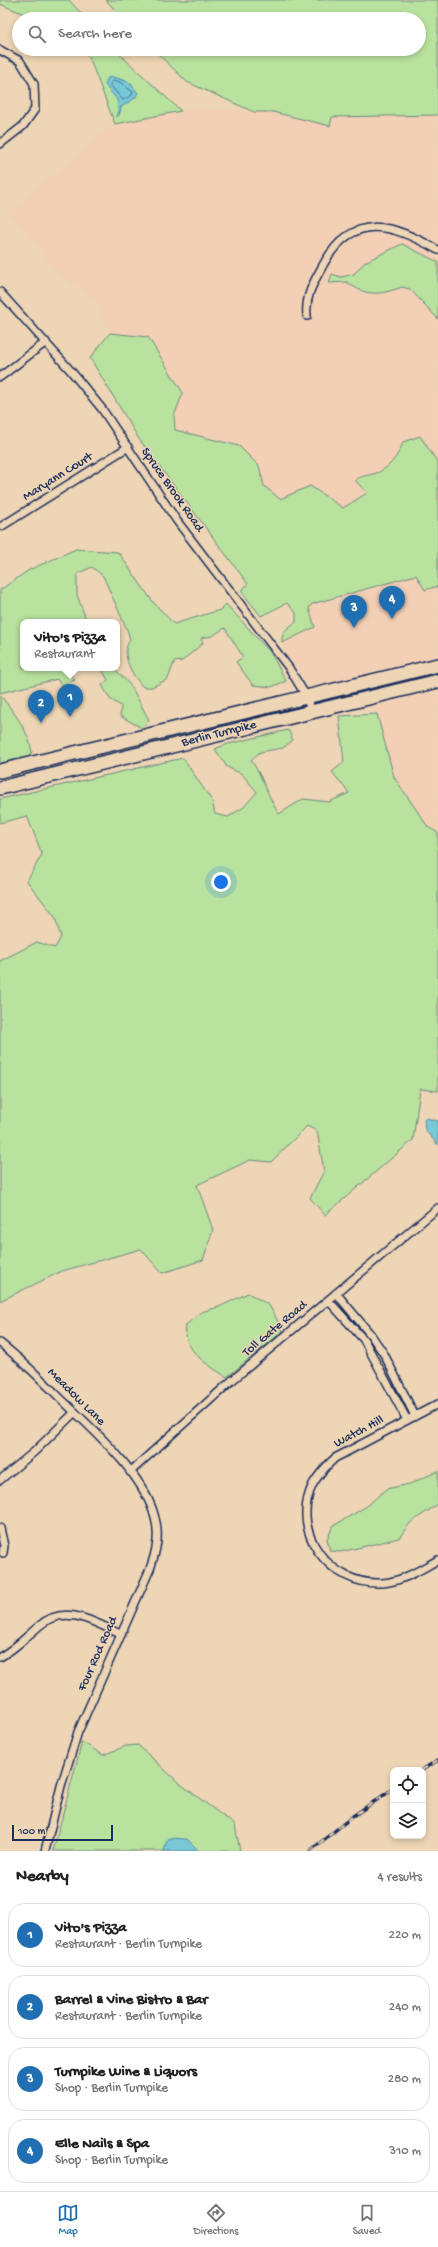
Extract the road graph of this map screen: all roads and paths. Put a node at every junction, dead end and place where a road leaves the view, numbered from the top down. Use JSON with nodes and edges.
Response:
{"nodes":[{"id":1,"x":0,"y":50,"type":"edge"},
{"id":2,"x":0,"y":144,"type":"edge"},
{"id":3,"x":438,"y":250,"type":"edge"},
{"id":4,"x":0,"y":292,"type":"edge"},
{"id":5,"x":307,"y":316,"type":"dead end"},
{"id":6,"x":46,"y":342,"type":"junction"},
{"id":7,"x":0,"y":376,"type":"edge"},
{"id":8,"x":128,"y":447,"type":"junction"},
{"id":9,"x":2,"y":526,"type":"dead end"},
{"id":10,"x":438,"y":666,"type":"edge"},
{"id":11,"x":438,"y":681,"type":"edge"},
{"id":12,"x":306,"y":696,"type":"junction"},
{"id":13,"x":311,"y":711,"type":"junction"},
{"id":14,"x":0,"y":771,"type":"edge"},
{"id":15,"x":0,"y":788,"type":"edge"},
{"id":16,"x":438,"y":1208,"type":"edge"},
{"id":17,"x":336,"y":1293,"type":"junction"},
{"id":18,"x":328,"y":1300,"type":"junction"},
{"id":19,"x":356,"y":1316,"type":"junction"},
{"id":20,"x":349,"y":1322,"type":"junction"},
{"id":21,"x":0,"y":1343,"type":"edge"},
{"id":22,"x":394,"y":1374,"type":"junction"},
{"id":23,"x":386,"y":1379,"type":"junction"},
{"id":24,"x":438,"y":1404,"type":"edge"},
{"id":25,"x":75,"y":1412,"type":"junction"},
{"id":26,"x":415,"y":1416,"type":"junction"},
{"id":27,"x":407,"y":1420,"type":"junction"},
{"id":28,"x":130,"y":1472,"type":"junction"},
{"id":29,"x":0,"y":1480,"type":"edge"},
{"id":30,"x":0,"y":1528,"type":"edge"},
{"id":31,"x":3,"y":1553,"type":"dead end"},
{"id":32,"x":438,"y":1560,"type":"edge"},
{"id":33,"x":120,"y":1634,"type":"junction"},
{"id":34,"x":0,"y":1657,"type":"edge"},
{"id":35,"x":45,"y":1851,"type":"edge"}],
"edges":[{"from":1,"to":2,"type":"street"},
{"from":3,"to":5,"type":"street"},
{"from":4,"to":6,"type":"street","name":"Spruce Brook Road"},
{"from":6,"to":7,"type":"street"},
{"from":6,"to":8,"type":"street","name":"Spruce Brook Road"},
{"from":8,"to":9,"type":"street","name":"Maryann Court"},
{"from":8,"to":12,"type":"street","name":"Spruce Brook Road"},
{"from":10,"to":12,"type":"highway","name":"Berlin Turnpike"},
{"from":11,"to":13,"type":"highway","name":"Berlin Turnpike"},
{"from":12,"to":13,"type":"street","name":"Spruce Brook Road"},
{"from":12,"to":14,"type":"highway","name":"Berlin Turnpike"},
{"from":13,"to":15,"type":"highway","name":"Berlin Turnpike"},
{"from":16,"to":17,"type":"street","name":"Toll Gate Road"},
{"from":17,"to":18,"type":"street","name":"Toll Gate Road"},
{"from":17,"to":19,"type":"street"},
{"from":18,"to":20,"type":"street"},
{"from":18,"to":28,"type":"street","name":"Toll Gate Road"},
{"from":19,"to":20,"type":"street"},
{"from":19,"to":22,"type":"street"},
{"from":20,"to":23,"type":"street"},
{"from":21,"to":25,"type":"street","name":"Meadow Lane"},
{"from":22,"to":23,"type":"street"},
{"from":22,"to":26,"type":"street"},
{"from":23,"to":27,"type":"street"},
{"from":24,"to":26,"type":"street","name":"Watch Hill"},
{"from":25,"to":28,"type":"street","name":"Meadow Lane"},
{"from":25,"to":29,"type":"street"},
{"from":26,"to":27,"type":"street","name":"Watch Hill"},
{"from":27,"to":32,"type":"street","name":"Watch Hill"},
{"from":28,"to":33,"type":"street","name":"Four Rod Road"},
{"from":30,"to":31,"type":"street"},
{"from":33,"to":34,"type":"street"},
{"from":33,"to":35,"type":"street","name":"Four Rod Road"}]}
